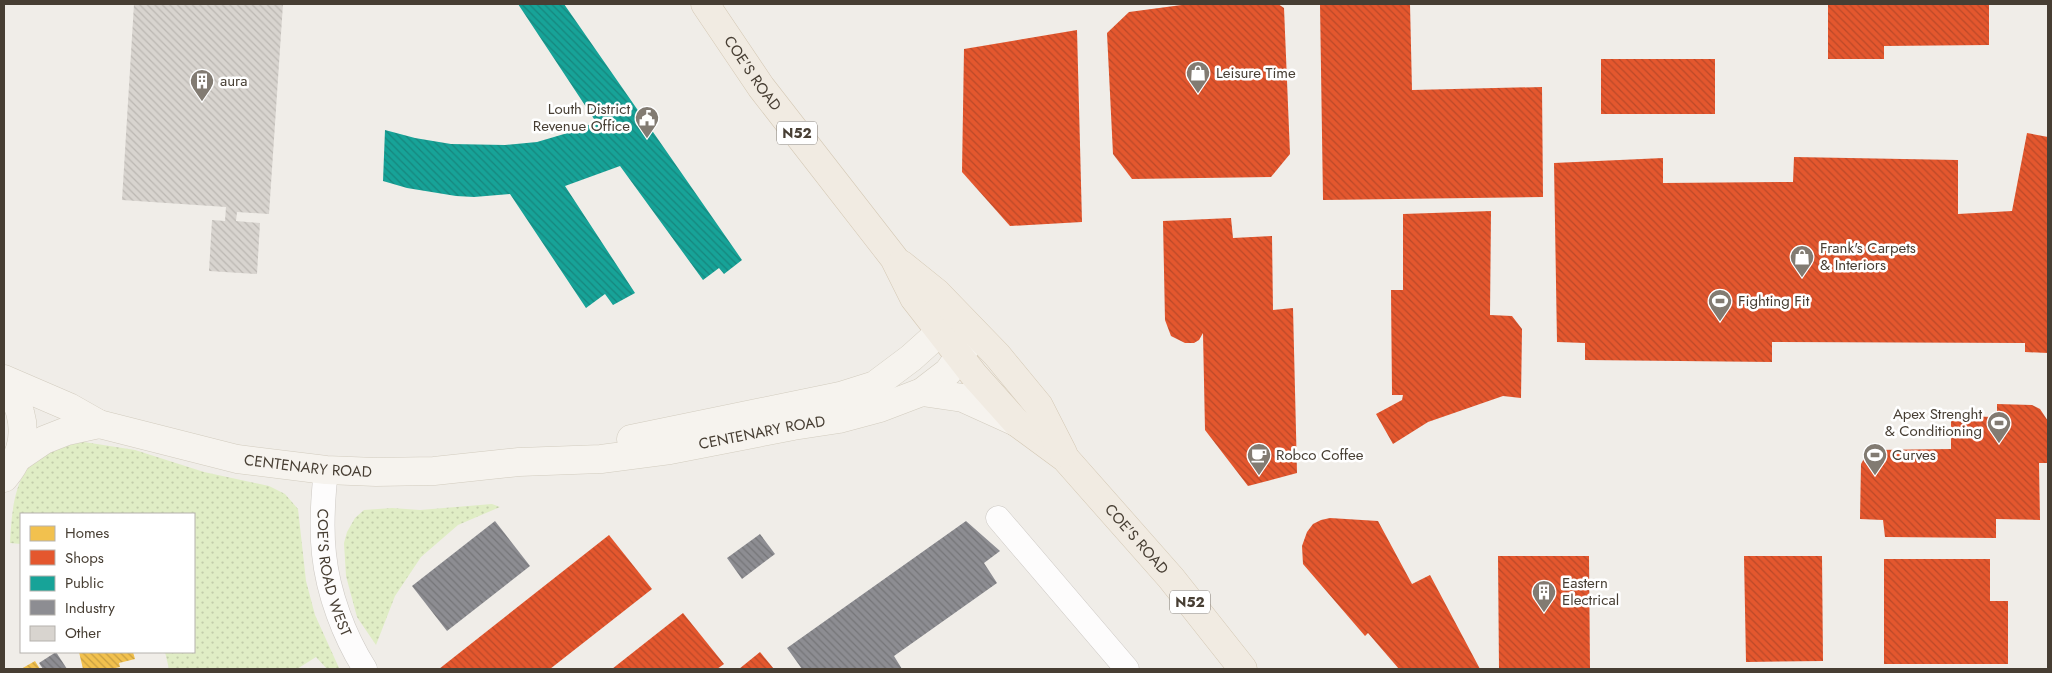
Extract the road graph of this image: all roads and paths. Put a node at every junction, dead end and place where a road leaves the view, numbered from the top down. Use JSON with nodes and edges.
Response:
{"nodes":[{"id":1,"x":706,"y":4,"type":"edge"},
{"id":2,"x":959,"y":328,"type":"junction"},
{"id":3,"x":960,"y":356,"type":"junction"},
{"id":4,"x":4,"y":380,"type":"edge"},
{"id":5,"x":4,"y":385,"type":"edge"},
{"id":6,"x":922,"y":392,"type":"junction"},
{"id":7,"x":1016,"y":422,"type":"junction"},
{"id":8,"x":99,"y":424,"type":"junction"},
{"id":9,"x":1066,"y":458,"type":"junction"},
{"id":10,"x":519,"y":462,"type":"junction"},
{"id":11,"x":11,"y":467,"type":"edge"},
{"id":12,"x":326,"y":470,"type":"junction"},
{"id":13,"x":998,"y":518,"type":"dead end"},
{"id":14,"x":365,"y":669,"type":"edge"},
{"id":15,"x":1127,"y":669,"type":"edge"},
{"id":16,"x":1243,"y":669,"type":"edge"}],
"edges":[{"from":1,"to":2,"type":"main road","name":"COE'S ROAD","number":"N52"},
{"from":2,"to":3,"type":"street","name":"CENTENARY ROAD"},
{"from":2,"to":9,"type":"main road","name":"COE'S ROAD","number":"N52"},
{"from":2,"to":10,"type":"street","name":"CENTENARY ROAD"},
{"from":3,"to":6,"type":"street","name":"CENTENARY ROAD"},
{"from":3,"to":7,"type":"main road","name":"COE'S ROAD","number":"N52"},
{"from":4,"to":8,"type":"street","name":"CENTENARY ROAD"},
{"from":5,"to":11,"type":"street"},
{"from":6,"to":7,"type":"street"},
{"from":6,"to":10,"type":"street","name":"CENTENARY ROAD"},
{"from":7,"to":9,"type":"main road","name":"COE'S ROAD","number":"N52"},
{"from":8,"to":11,"type":"street","name":"CENTENARY ROAD"},
{"from":8,"to":12,"type":"street","name":"CENTENARY ROAD"},
{"from":9,"to":16,"type":"main road","name":"COE'S ROAD","number":"N52"},
{"from":10,"to":12,"type":"street","name":"CENTENARY ROAD"},
{"from":12,"to":14,"type":"street","name":"COE'S ROAD WEST"},
{"from":13,"to":15,"type":"street"}]}
